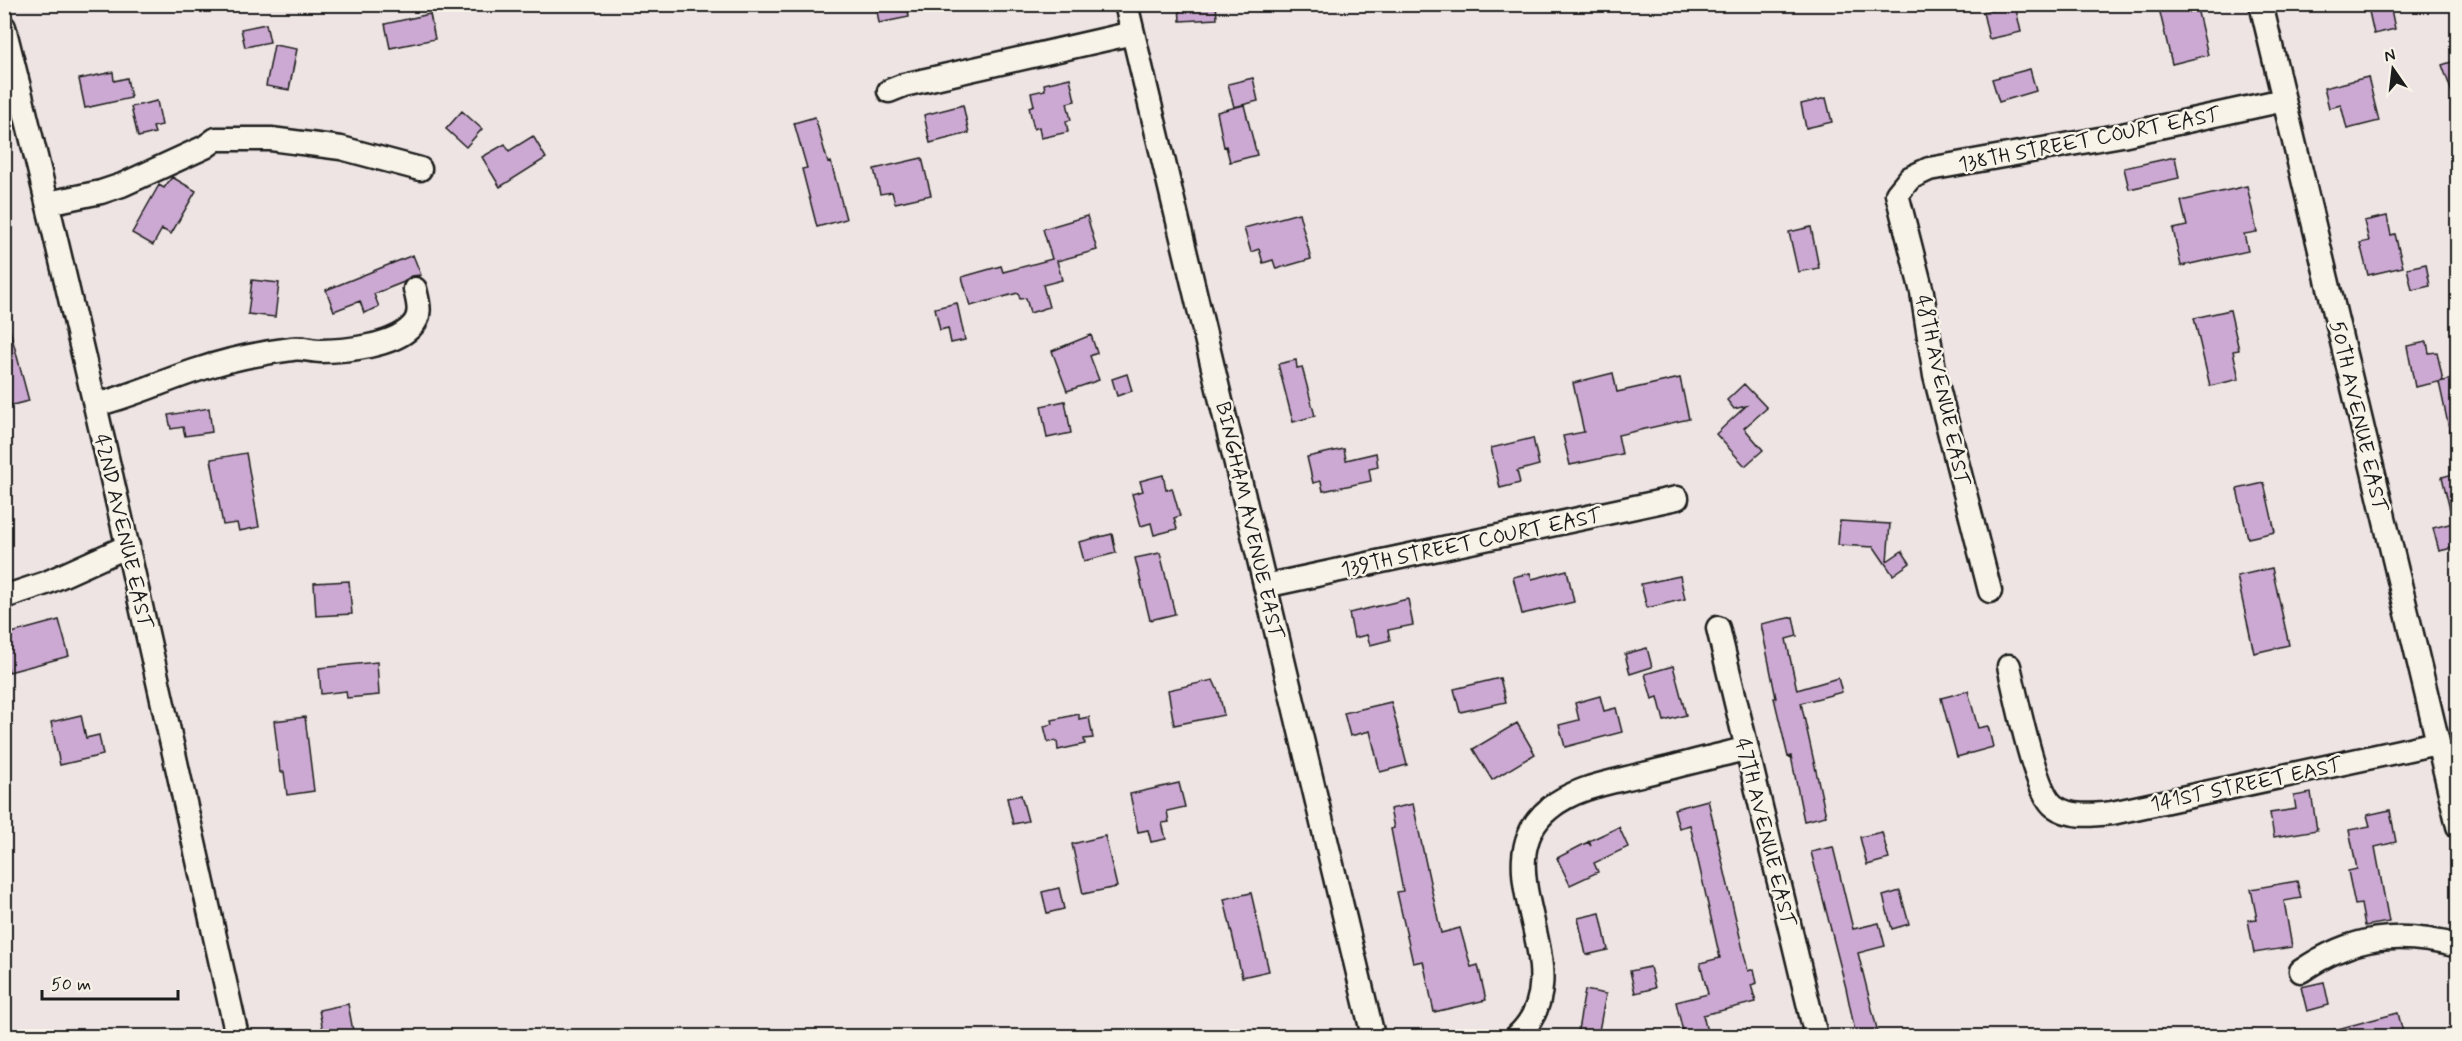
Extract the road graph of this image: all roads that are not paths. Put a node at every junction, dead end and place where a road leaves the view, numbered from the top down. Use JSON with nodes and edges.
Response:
{"nodes":[{"id":1,"x":1126,"y":4,"type":"edge"},
{"id":2,"x":2261,"y":4,"type":"edge"},
{"id":3,"x":4,"y":27,"type":"edge"},
{"id":4,"x":1133,"y":33,"type":"junction"},
{"id":5,"x":890,"y":91,"type":"dead end"},
{"id":6,"x":2284,"y":100,"type":"junction"},
{"id":7,"x":420,"y":169,"type":"dead end"},
{"id":8,"x":1900,"y":189,"type":"joint"},
{"id":9,"x":48,"y":202,"type":"junction"},
{"id":10,"x":415,"y":289,"type":"dead end"},
{"id":11,"x":95,"y":405,"type":"junction"},
{"id":12,"x":1677,"y":498,"type":"dead end"},
{"id":13,"x":128,"y":546,"type":"junction"},
{"id":14,"x":1265,"y":586,"type":"junction"},
{"id":15,"x":1990,"y":591,"type":"dead end"},
{"id":16,"x":4,"y":597,"type":"edge"},
{"id":17,"x":1718,"y":628,"type":"dead end"},
{"id":18,"x":2009,"y":666,"type":"dead end"},
{"id":19,"x":2445,"y":748,"type":"edge"},
{"id":20,"x":1745,"y":749,"type":"junction"},
{"id":21,"x":2457,"y":826,"type":"edge"},
{"id":22,"x":2457,"y":946,"type":"edge"},
{"id":23,"x":2301,"y":971,"type":"dead end"},
{"id":24,"x":237,"y":1036,"type":"edge"},
{"id":25,"x":1373,"y":1036,"type":"edge"},
{"id":26,"x":1517,"y":1036,"type":"edge"},
{"id":27,"x":1816,"y":1036,"type":"edge"}],
"edges":[{"from":1,"to":4,"type":"street","name":"BINGHAM AVENUE EAST"},
{"from":2,"to":6,"type":"street","name":"50TH AVENUE EAST"},
{"from":3,"to":9,"type":"street","name":"42ND AVENUE EAST"},
{"from":4,"to":5,"type":"street"},
{"from":4,"to":14,"type":"street","name":"BINGHAM AVENUE EAST"},
{"from":6,"to":8,"type":"street","name":"138TH STREET COURT EAST"},
{"from":6,"to":19,"type":"street","name":"50TH AVENUE EAST"},
{"from":7,"to":9,"type":"street"},
{"from":8,"to":15,"type":"street","name":"48TH AVENUE EAST"},
{"from":9,"to":11,"type":"street","name":"42ND AVENUE EAST"},
{"from":10,"to":11,"type":"street"},
{"from":11,"to":13,"type":"street","name":"42ND AVENUE EAST"},
{"from":12,"to":14,"type":"street","name":"139TH STREET COURT EAST"},
{"from":13,"to":16,"type":"street"},
{"from":13,"to":24,"type":"street","name":"42ND AVENUE EAST"},
{"from":14,"to":25,"type":"street","name":"BINGHAM AVENUE EAST"},
{"from":17,"to":20,"type":"street","name":"47TH AVENUE EAST"},
{"from":18,"to":19,"type":"street","name":"141ST STREET EAST"},
{"from":19,"to":21,"type":"street","name":"50TH AVENUE EAST"},
{"from":20,"to":26,"type":"street"},
{"from":20,"to":27,"type":"street","name":"47TH AVENUE EAST"},
{"from":22,"to":23,"type":"street"}]}
